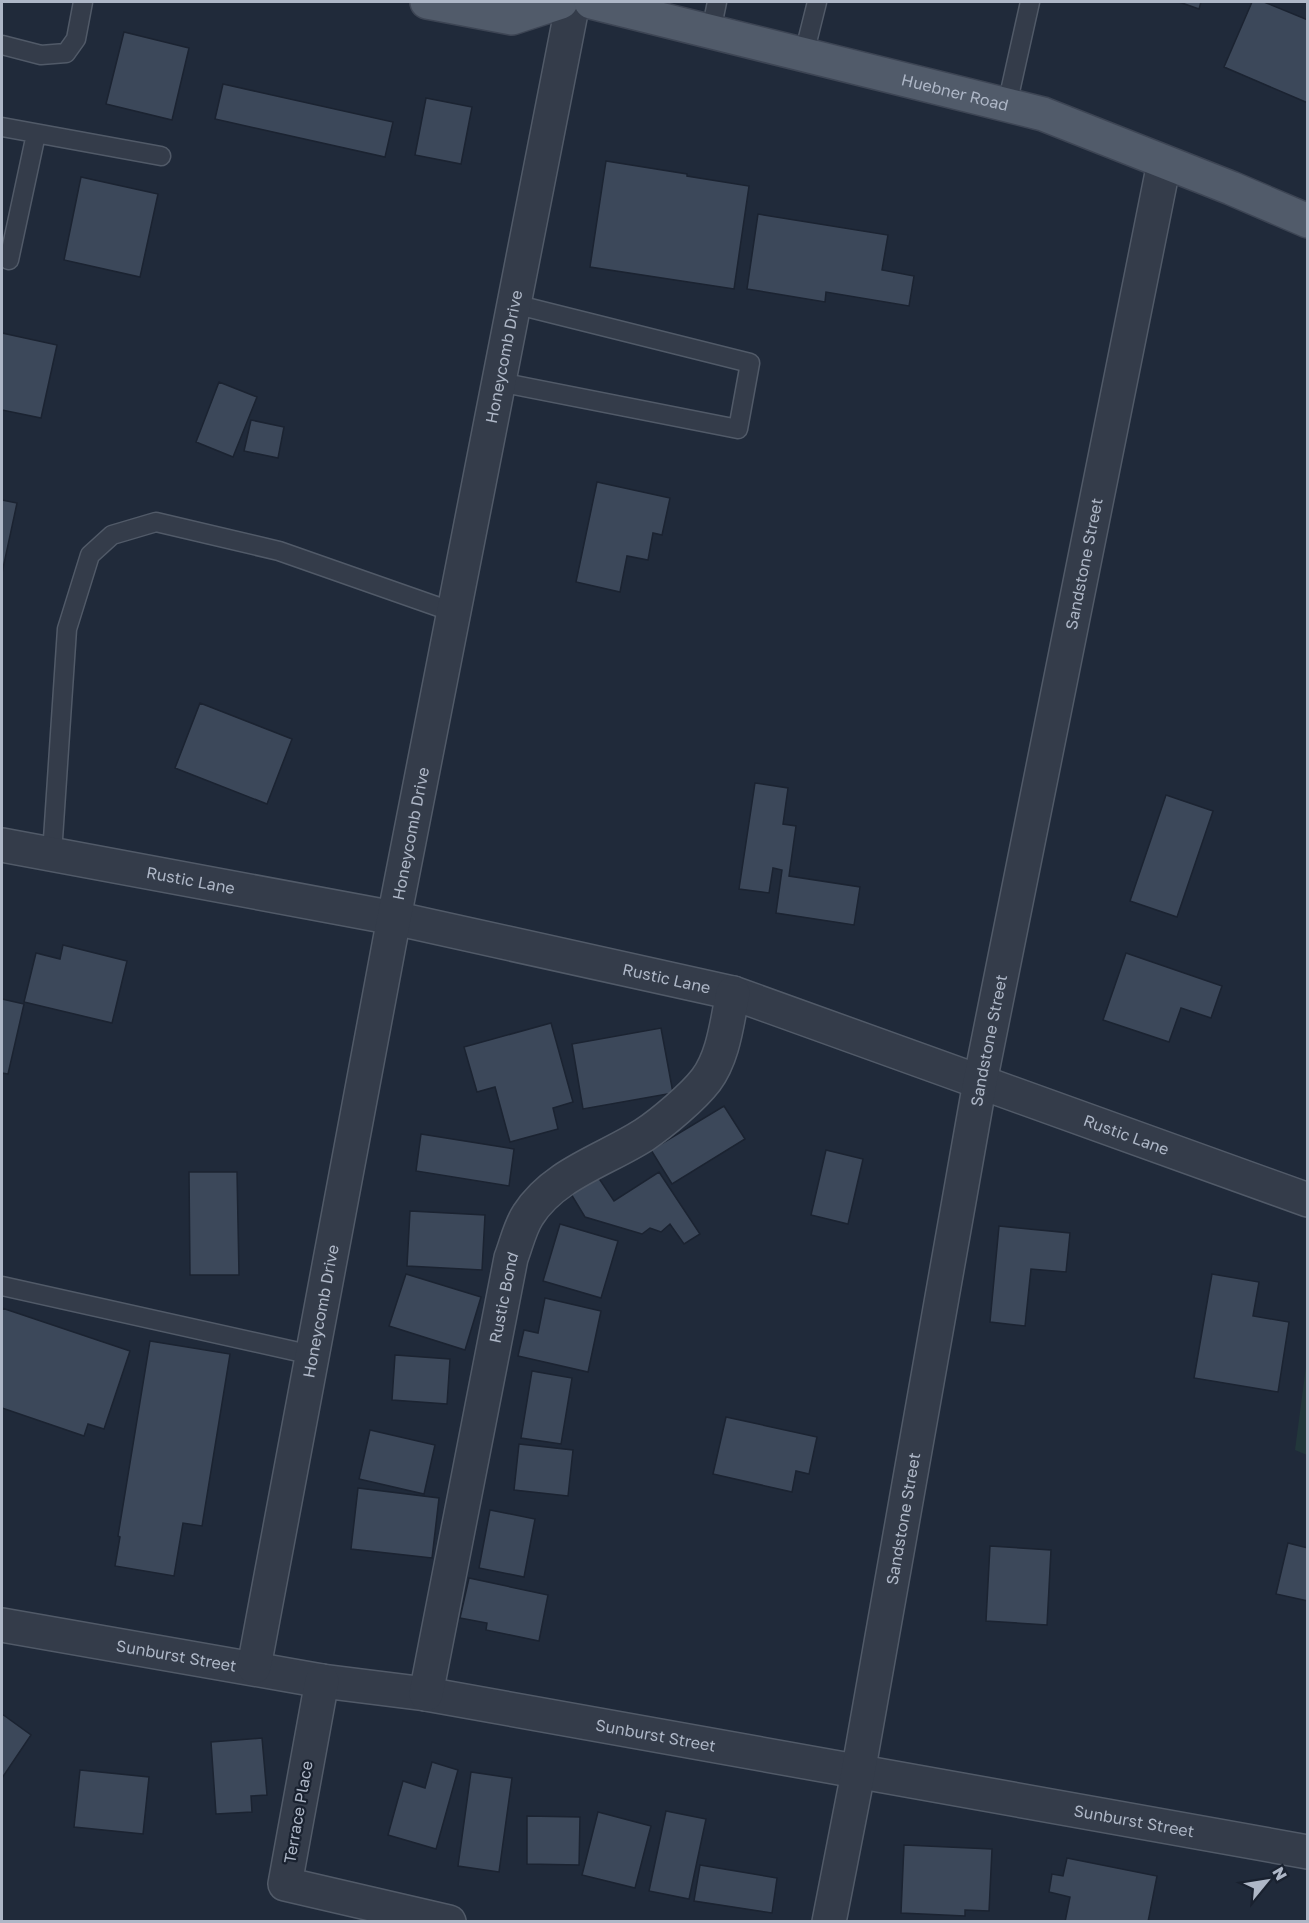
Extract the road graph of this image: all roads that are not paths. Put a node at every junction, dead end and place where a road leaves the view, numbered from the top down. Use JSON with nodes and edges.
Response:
{"nodes":[{"id":1,"x":82,"y":2,"type":"edge"},
{"id":2,"x":427,"y":2,"type":"edge"},
{"id":3,"x":561,"y":2,"type":"edge"},
{"id":4,"x":573,"y":2,"type":"edge"},
{"id":5,"x":591,"y":2,"type":"edge"},
{"id":6,"x":817,"y":2,"type":"edge"},
{"id":7,"x":1030,"y":2,"type":"edge"},
{"id":8,"x":714,"y":16,"type":"edge"},
{"id":9,"x":2,"y":45,"type":"edge"},
{"id":10,"x":804,"y":54,"type":"junction"},
{"id":11,"x":1007,"y":105,"type":"junction"},
{"id":12,"x":2,"y":127,"type":"edge"},
{"id":13,"x":36,"y":134,"type":"junction"},
{"id":14,"x":161,"y":156,"type":"dead end"},
{"id":15,"x":1164,"y":163,"type":"junction"},
{"id":16,"x":1308,"y":222,"type":"edge"},
{"id":17,"x":9,"y":260,"type":"dead end"},
{"id":18,"x":514,"y":304,"type":"junction"},
{"id":19,"x":499,"y":382,"type":"junction"},
{"id":20,"x":453,"y":612,"type":"junction"},
{"id":21,"x":2,"y":845,"type":"edge"},
{"id":22,"x":52,"y":854,"type":"junction"},
{"id":23,"x":394,"y":918,"type":"junction"},
{"id":24,"x":733,"y":993,"type":"junction"},
{"id":25,"x":980,"y":1082,"type":"junction"},
{"id":26,"x":1308,"y":1200,"type":"edge"},
{"id":27,"x":2,"y":1286,"type":"edge"},
{"id":28,"x":312,"y":1355,"type":"junction"},
{"id":29,"x":2,"y":1624,"type":"edge"},
{"id":30,"x":254,"y":1667,"type":"junction"},
{"id":31,"x":322,"y":1681,"type":"junction"},
{"id":32,"x":426,"y":1694,"type":"junction"},
{"id":33,"x":858,"y":1773,"type":"junction"},
{"id":34,"x":1308,"y":1852,"type":"edge"},
{"id":35,"x":449,"y":1922,"type":"edge"},
{"id":36,"x":829,"y":1922,"type":"edge"}],
"edges":[{"from":1,"to":9,"type":"lane"},
{"from":2,"to":3,"type":"main road"},
{"from":4,"to":18,"type":"street","name":"Honeycomb Drive"},
{"from":5,"to":8,"type":"main road","name":"Huebner Road"},
{"from":6,"to":10,"type":"lane"},
{"from":7,"to":11,"type":"lane"},
{"from":8,"to":10,"type":"main road","name":"Huebner Road"},
{"from":10,"to":11,"type":"main road","name":"Huebner Road"},
{"from":11,"to":15,"type":"main road","name":"Huebner Road"},
{"from":12,"to":13,"type":"lane"},
{"from":13,"to":14,"type":"lane"},
{"from":13,"to":17,"type":"lane"},
{"from":15,"to":16,"type":"main road","name":"Huebner Road"},
{"from":15,"to":25,"type":"street","name":"Sandstone Street"},
{"from":18,"to":19,"type":"street","name":"Honeycomb Drive"},
{"from":18,"to":19,"type":"lane"},
{"from":19,"to":20,"type":"street","name":"Honeycomb Drive"},
{"from":20,"to":22,"type":"lane"},
{"from":20,"to":23,"type":"street","name":"Honeycomb Drive"},
{"from":21,"to":22,"type":"street","name":"Rustic Lane"},
{"from":22,"to":23,"type":"street","name":"Rustic Lane"},
{"from":23,"to":24,"type":"street","name":"Rustic Lane"},
{"from":23,"to":28,"type":"street","name":"Honeycomb Drive"},
{"from":24,"to":25,"type":"street","name":"Rustic Lane"},
{"from":24,"to":32,"type":"street","name":"Rustic Bond"},
{"from":25,"to":26,"type":"street","name":"Rustic Lane"},
{"from":25,"to":33,"type":"street","name":"Sandstone Street"},
{"from":27,"to":28,"type":"lane"},
{"from":28,"to":30,"type":"street","name":"Honeycomb Drive"},
{"from":29,"to":30,"type":"street","name":"Sunburst Street"},
{"from":30,"to":31,"type":"street","name":"Sunburst Street"},
{"from":31,"to":32,"type":"street","name":"Sunburst Street"},
{"from":31,"to":35,"type":"street","name":"Terrace Place"},
{"from":32,"to":33,"type":"street","name":"Sunburst Street"},
{"from":33,"to":34,"type":"street","name":"Sunburst Street"},
{"from":33,"to":36,"type":"street","name":"Sandstone Street"}]}
